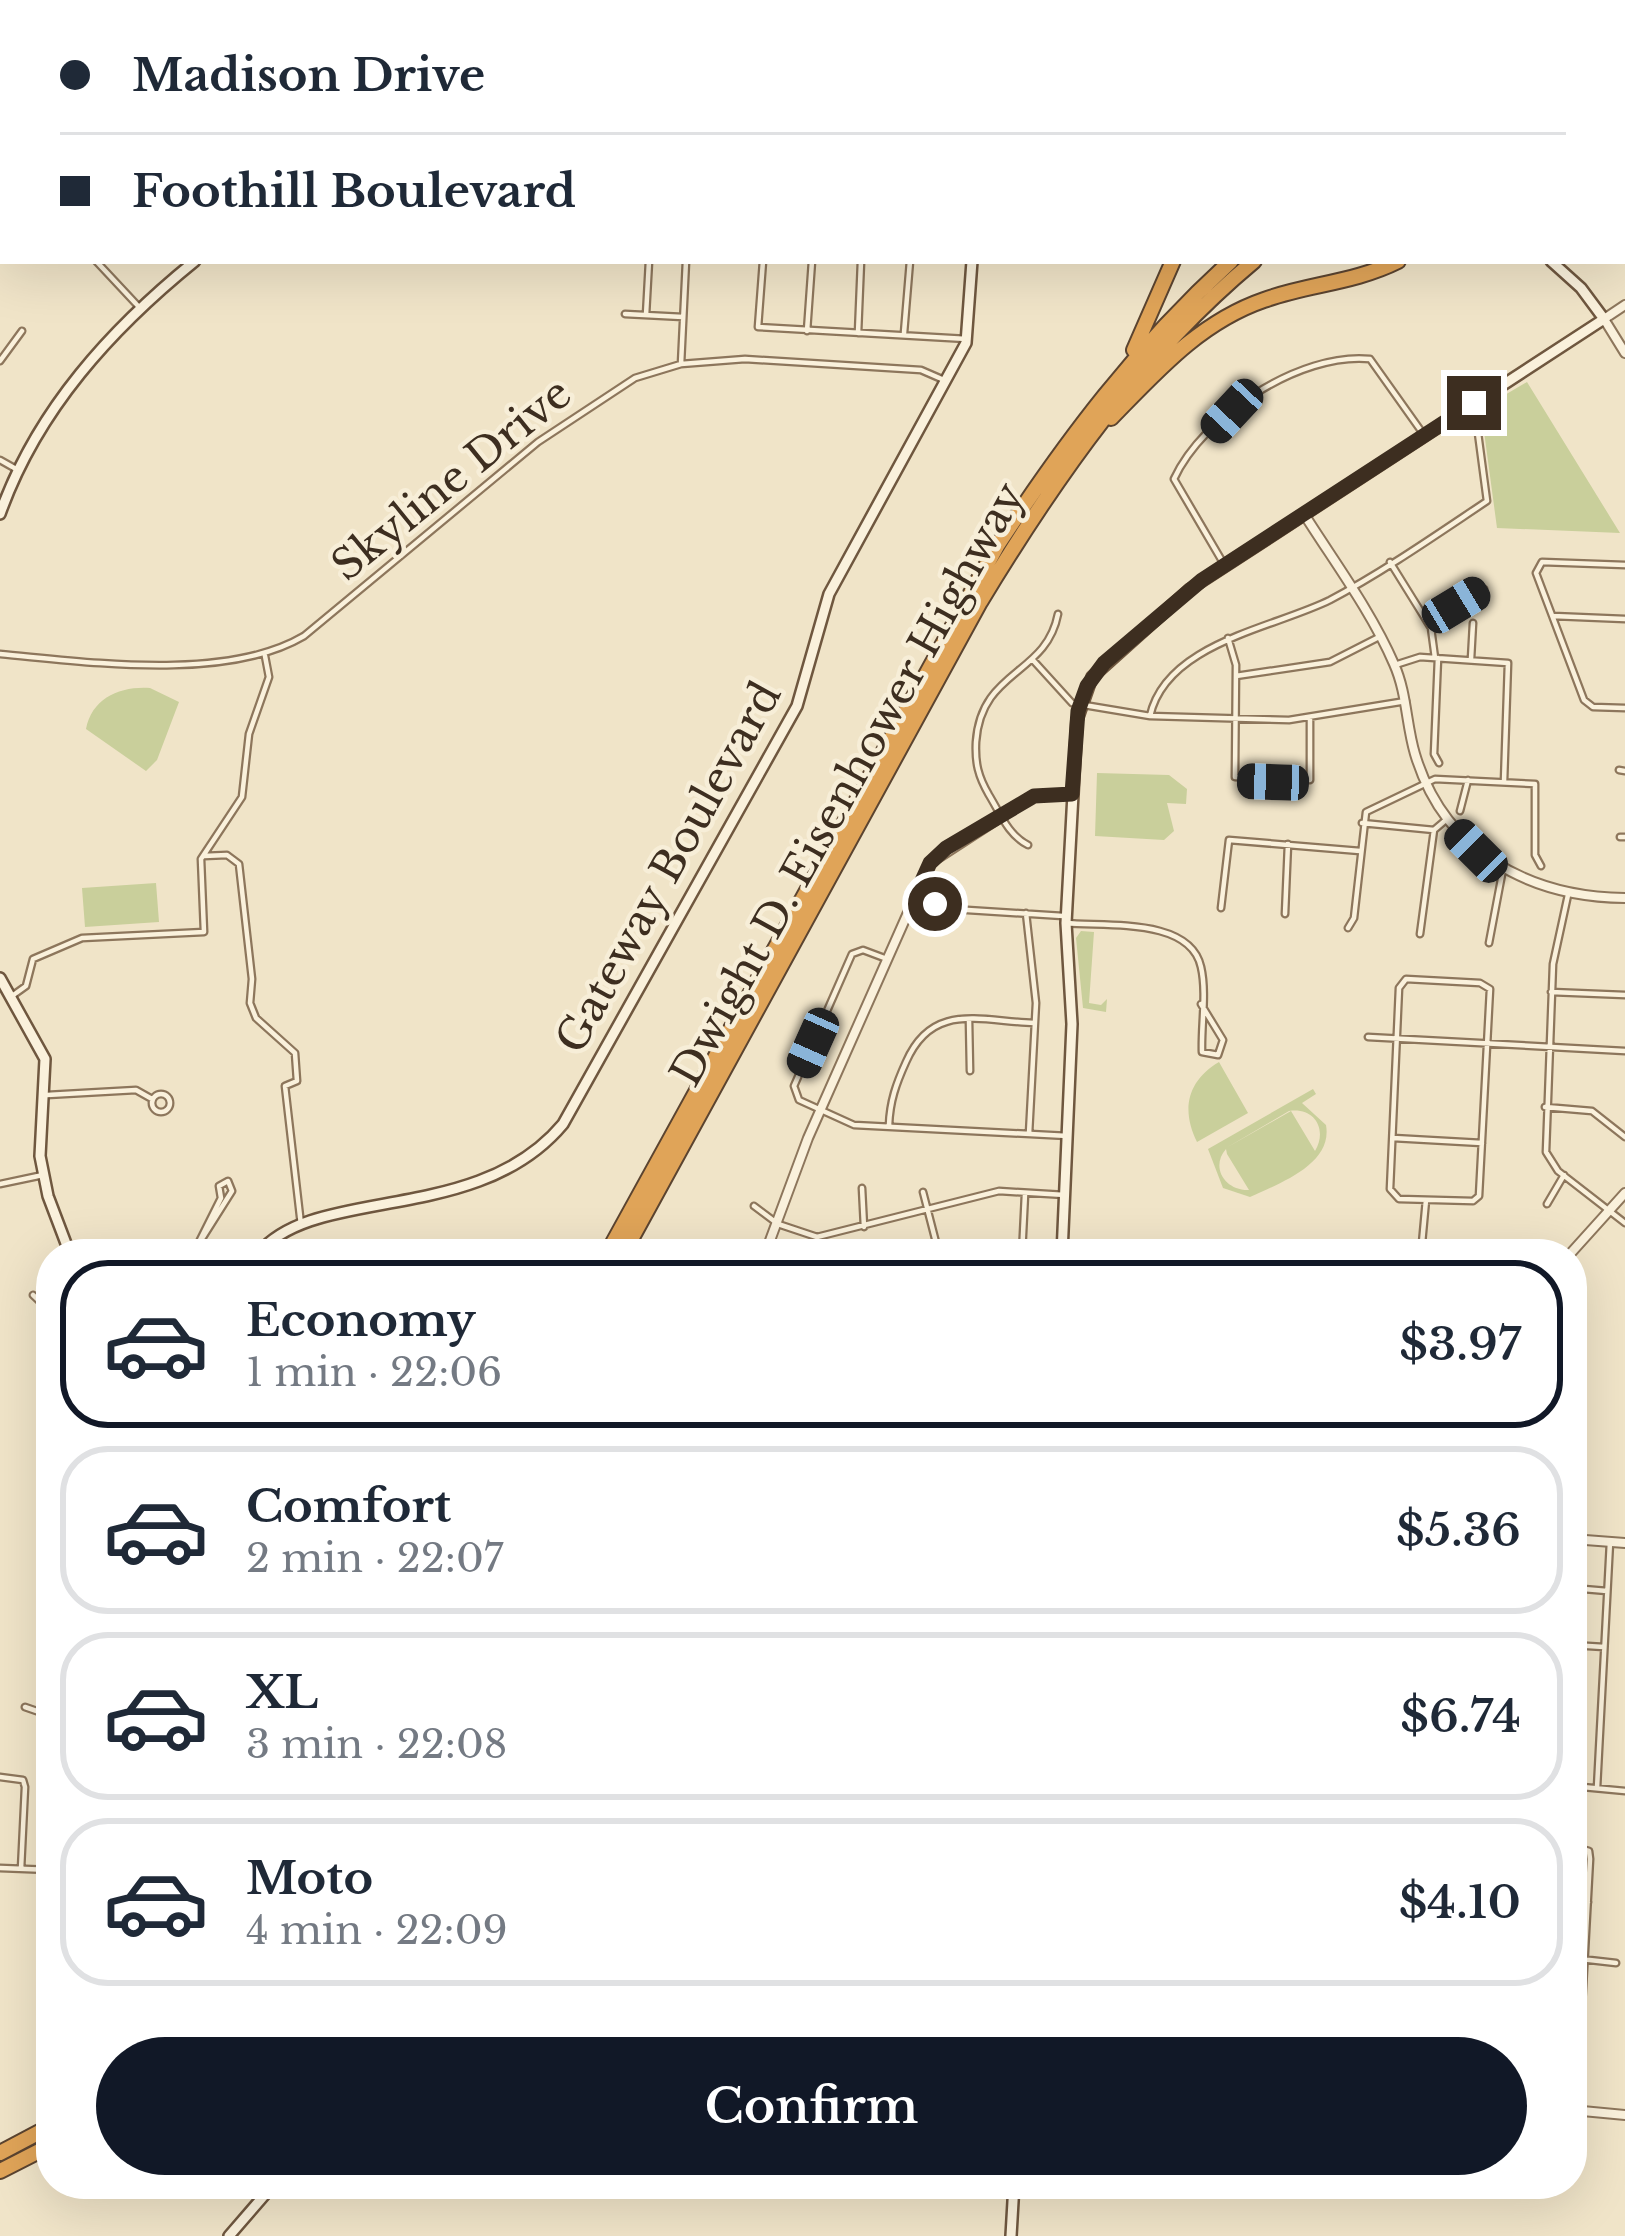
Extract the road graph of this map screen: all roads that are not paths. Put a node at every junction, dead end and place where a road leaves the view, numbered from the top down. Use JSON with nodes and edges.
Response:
{"nodes":[{"id":1,"x":99,"y":264,"type":"edge"},
{"id":2,"x":191,"y":264,"type":"edge"},
{"id":3,"x":649,"y":264,"type":"edge"},
{"id":4,"x":686,"y":264,"type":"edge"},
{"id":5,"x":763,"y":264,"type":"edge"},
{"id":6,"x":812,"y":264,"type":"edge"},
{"id":7,"x":861,"y":264,"type":"edge"},
{"id":8,"x":910,"y":264,"type":"edge"},
{"id":9,"x":972,"y":264,"type":"edge"},
{"id":10,"x":1172,"y":264,"type":"edge"},
{"id":11,"x":1228,"y":264,"type":"edge"},
{"id":12,"x":1251,"y":264,"type":"edge"},
{"id":13,"x":1391,"y":264,"type":"edge"},
{"id":14,"x":1554,"y":264,"type":"edge"},
{"id":15,"x":1625,"y":305,"type":"edge"},
{"id":16,"x":139,"y":307,"type":"junction"},
{"id":17,"x":625,"y":314,"type":"dead end"},
{"id":18,"x":646,"y":315,"type":"junction"},
{"id":19,"x":683,"y":316,"type":"junction"},
{"id":20,"x":1604,"y":319,"type":"junction"},
{"id":21,"x":808,"y":331,"type":"junction"},
{"id":22,"x":22,"y":332,"type":"dead end"},
{"id":23,"x":858,"y":334,"type":"junction"},
{"id":24,"x":904,"y":336,"type":"junction"},
{"id":25,"x":967,"y":339,"type":"junction"},
{"id":26,"x":1625,"y":353,"type":"edge"},
{"id":27,"x":0,"y":361,"type":"edge"},
{"id":28,"x":1129,"y":361,"type":"junction"},
{"id":29,"x":681,"y":364,"type":"junction"},
{"id":30,"x":946,"y":381,"type":"junction"},
{"id":31,"x":1474,"y":403,"type":"junction"},
{"id":32,"x":1424,"y":435,"type":"junction"},
{"id":33,"x":1073,"y":456,"type":"junction"},
{"id":34,"x":0,"y":460,"type":"edge"},
{"id":35,"x":19,"y":470,"type":"junction"},
{"id":36,"x":0,"y":514,"type":"edge"},
{"id":37,"x":1304,"y":514,"type":"junction"},
{"id":38,"x":1390,"y":562,"type":"junction"},
{"id":39,"x":1625,"y":565,"type":"edge"},
{"id":40,"x":1225,"y":566,"type":"junction"},
{"id":41,"x":1350,"y":587,"type":"junction"},
{"id":42,"x":1484,"y":589,"type":"dead end"},
{"id":43,"x":1058,"y":614,"type":"dead end"},
{"id":44,"x":1550,"y":616,"type":"junction"},
{"id":45,"x":1625,"y":619,"type":"edge"},
{"id":46,"x":1428,"y":622,"type":"junction"},
{"id":47,"x":1473,"y":623,"type":"dead end"},
{"id":48,"x":1380,"y":637,"type":"junction"},
{"id":49,"x":1228,"y":638,"type":"junction"},
{"id":50,"x":0,"y":654,"type":"edge"},
{"id":51,"x":265,"y":656,"type":"junction"},
{"id":52,"x":1437,"y":658,"type":"junction"},
{"id":53,"x":1031,"y":659,"type":"junction"},
{"id":54,"x":1471,"y":659,"type":"junction"},
{"id":55,"x":1395,"y":665,"type":"junction"},
{"id":56,"x":1236,"y":676,"type":"junction"},
{"id":57,"x":1406,"y":701,"type":"junction"},
{"id":58,"x":1080,"y":705,"type":"junction"},
{"id":59,"x":1625,"y":708,"type":"edge"},
{"id":60,"x":1150,"y":716,"type":"junction"},
{"id":61,"x":1310,"y":717,"type":"junction"},
{"id":62,"x":1234,"y":720,"type":"junction"},
{"id":63,"x":1439,"y":764,"type":"dead end"},
{"id":64,"x":1468,"y":781,"type":"junction"},
{"id":65,"x":1504,"y":782,"type":"junction"},
{"id":66,"x":1426,"y":784,"type":"junction"},
{"id":67,"x":1072,"y":794,"type":"junction"},
{"id":68,"x":1460,"y":811,"type":"dead end"},
{"id":69,"x":1001,"y":816,"type":"junction"},
{"id":70,"x":1447,"y":819,"type":"junction"},
{"id":71,"x":1362,"y":823,"type":"junction"},
{"id":72,"x":1434,"y":830,"type":"junction"},
{"id":73,"x":1288,"y":844,"type":"junction"},
{"id":74,"x":1028,"y":845,"type":"dead end"},
{"id":75,"x":1360,"y":851,"type":"junction"},
{"id":76,"x":202,"y":856,"type":"junction"},
{"id":77,"x":1541,"y":866,"type":"dead end"},
{"id":78,"x":1503,"y":869,"type":"junction"},
{"id":79,"x":1568,"y":895,"type":"junction"},
{"id":80,"x":915,"y":896,"type":"junction"},
{"id":81,"x":1625,"y":898,"type":"edge"},
{"id":82,"x":1221,"y":908,"type":"dead end"},
{"id":83,"x":1026,"y":913,"type":"junction"},
{"id":84,"x":1285,"y":914,"type":"dead end"},
{"id":85,"x":1066,"y":920,"type":"junction"},
{"id":86,"x":1348,"y":928,"type":"dead end"},
{"id":87,"x":1420,"y":934,"type":"dead end"},
{"id":88,"x":1489,"y":943,"type":"dead end"},
{"id":89,"x":887,"y":959,"type":"junction"},
{"id":90,"x":0,"y":978,"type":"edge"},
{"id":91,"x":1551,"y":992,"type":"junction"},
{"id":92,"x":1625,"y":995,"type":"edge"},
{"id":93,"x":12,"y":996,"type":"junction"},
{"id":94,"x":1201,"y":1004,"type":"junction"},
{"id":95,"x":969,"y":1020,"type":"junction"},
{"id":96,"x":1034,"y":1024,"type":"junction"},
{"id":97,"x":1368,"y":1037,"type":"dead end"},
{"id":98,"x":1397,"y":1040,"type":"junction"},
{"id":99,"x":1488,"y":1043,"type":"junction"},
{"id":100,"x":1548,"y":1047,"type":"junction"},
{"id":101,"x":1625,"y":1051,"type":"edge"},
{"id":102,"x":970,"y":1071,"type":"dead end"},
{"id":103,"x":47,"y":1095,"type":"junction"},
{"id":104,"x":152,"y":1099,"type":"dead end"},
{"id":105,"x":1545,"y":1107,"type":"junction"},
{"id":106,"x":820,"y":1112,"type":"junction"},
{"id":107,"x":889,"y":1127,"type":"junction"},
{"id":108,"x":1624,"y":1132,"type":"edge"},
{"id":109,"x":1029,"y":1134,"type":"junction"},
{"id":110,"x":1068,"y":1136,"type":"junction"},
{"id":111,"x":1393,"y":1138,"type":"junction"},
{"id":112,"x":1482,"y":1143,"type":"junction"},
{"id":113,"x":43,"y":1175,"type":"junction"},
{"id":114,"x":1564,"y":1175,"type":"junction"},
{"id":115,"x":0,"y":1184,"type":"edge"},
{"id":116,"x":862,"y":1188,"type":"dead end"},
{"id":117,"x":923,"y":1192,"type":"dead end"},
{"id":118,"x":1025,"y":1192,"type":"junction"},
{"id":119,"x":1625,"y":1193,"type":"edge"},
{"id":120,"x":1065,"y":1195,"type":"junction"},
{"id":121,"x":1426,"y":1199,"type":"junction"},
{"id":122,"x":1547,"y":1204,"type":"dead end"},
{"id":123,"x":754,"y":1206,"type":"dead end"},
{"id":124,"x":927,"y":1210,"type":"junction"},
{"id":125,"x":1609,"y":1210,"type":"junction"},
{"id":126,"x":1625,"y":1223,"type":"edge"},
{"id":127,"x":778,"y":1224,"type":"junction"},
{"id":128,"x":301,"y":1226,"type":"junction"},
{"id":129,"x":864,"y":1227,"type":"junction"},
{"id":130,"x":203,"y":1238,"type":"joint"},
{"id":131,"x":65,"y":1239,"type":"edge"},
{"id":132,"x":274,"y":1239,"type":"edge"},
{"id":133,"x":613,"y":1239,"type":"edge"},
{"id":134,"x":631,"y":1239,"type":"edge"},
{"id":135,"x":772,"y":1239,"type":"edge"},
{"id":136,"x":935,"y":1239,"type":"edge"},
{"id":137,"x":1023,"y":1239,"type":"edge"},
{"id":138,"x":1063,"y":1239,"type":"edge"},
{"id":139,"x":1422,"y":1239,"type":"edge"},
{"id":140,"x":1583,"y":1239,"type":"edge"},
{"id":141,"x":33,"y":1295,"type":"dead end"},
{"id":142,"x":36,"y":1298,"type":"edge"},
{"id":143,"x":1587,"y":1540,"type":"edge"},
{"id":144,"x":1610,"y":1542,"type":"junction"},
{"id":145,"x":1625,"y":1543,"type":"edge"},
{"id":146,"x":1587,"y":1589,"type":"edge"},
{"id":147,"x":1607,"y":1591,"type":"junction"},
{"id":148,"x":1587,"y":1646,"type":"edge"},
{"id":149,"x":1604,"y":1647,"type":"junction"},
{"id":150,"x":25,"y":1707,"type":"dead end"},
{"id":151,"x":36,"y":1711,"type":"edge"},
{"id":152,"x":0,"y":1778,"type":"edge"},
{"id":153,"x":1587,"y":1788,"type":"edge"},
{"id":154,"x":1597,"y":1789,"type":"junction"},
{"id":155,"x":1625,"y":1791,"type":"edge"},
{"id":156,"x":1587,"y":1851,"type":"edge"},
{"id":157,"x":0,"y":1868,"type":"edge"},
{"id":158,"x":21,"y":1869,"type":"junction"},
{"id":159,"x":36,"y":1870,"type":"edge"},
{"id":160,"x":1588,"y":1903,"type":"joint"},
{"id":161,"x":1587,"y":1917,"type":"edge"},
{"id":162,"x":1587,"y":1960,"type":"edge"},
{"id":163,"x":1616,"y":1963,"type":"dead end"},
{"id":164,"x":1587,"y":2111,"type":"edge"},
{"id":165,"x":1625,"y":2115,"type":"edge"},
{"id":166,"x":36,"y":2134,"type":"edge"},
{"id":167,"x":0,"y":2152,"type":"edge"},
{"id":168,"x":36,"y":2153,"type":"edge"},
{"id":169,"x":0,"y":2171,"type":"edge"},
{"id":170,"x":261,"y":2199,"type":"edge"},
{"id":171,"x":1013,"y":2199,"type":"edge"},
{"id":172,"x":229,"y":2236,"type":"edge"},
{"id":173,"x":1011,"y":2236,"type":"edge"}],
"edges":[{"from":1,"to":16,"type":"street"},
{"from":2,"to":16,"type":"main road"},
{"from":3,"to":18,"type":"street"},
{"from":4,"to":19,"type":"street"},
{"from":5,"to":21,"type":"street"},
{"from":6,"to":21,"type":"street"},
{"from":7,"to":23,"type":"street"},
{"from":8,"to":24,"type":"street"},
{"from":9,"to":25,"type":"main road","name":"Gateway Boulevard"},
{"from":10,"to":28,"type":"highway"},
{"from":11,"to":28,"type":"highway","name":"Dwight D. Eisenhower Highway"},
{"from":12,"to":33,"type":"highway","name":"Dwight D. Eisenhower Highway"},
{"from":13,"to":33,"type":"highway"},
{"from":14,"to":20,"type":"main road"},
{"from":15,"to":20,"type":"street"},
{"from":16,"to":35,"type":"main road"},
{"from":17,"to":18,"type":"street"},
{"from":18,"to":19,"type":"street"},
{"from":19,"to":29,"type":"street"},
{"from":20,"to":26,"type":"street"},
{"from":20,"to":31,"type":"main road"},
{"from":21,"to":23,"type":"street"},
{"from":22,"to":27,"type":"street"},
{"from":23,"to":24,"type":"street"},
{"from":24,"to":25,"type":"street"},
{"from":25,"to":30,"type":"main road","name":"Gateway Boulevard"},
{"from":28,"to":133,"type":"highway","name":"Dwight D. Eisenhower Highway"},
{"from":29,"to":30,"type":"street","name":"Skyline Drive"},
{"from":29,"to":51,"type":"street","name":"Skyline Drive"},
{"from":30,"to":128,"type":"main road","name":"Gateway Boulevard"},
{"from":31,"to":32,"type":"main road"},
{"from":31,"to":38,"type":"street"},
{"from":32,"to":37,"type":"main road"},
{"from":32,"to":40,"type":"street"},
{"from":33,"to":134,"type":"highway","name":"Dwight D. Eisenhower Highway"},
{"from":34,"to":35,"type":"street"},
{"from":35,"to":36,"type":"main road"},
{"from":37,"to":40,"type":"main road"},
{"from":37,"to":41,"type":"street"},
{"from":38,"to":41,"type":"street"},
{"from":38,"to":46,"type":"street"},
{"from":39,"to":44,"type":"street"},
{"from":40,"to":58,"type":"main road"},
{"from":41,"to":48,"type":"street"},
{"from":41,"to":49,"type":"street"},
{"from":42,"to":46,"type":"street"},
{"from":43,"to":53,"type":"street"},
{"from":44,"to":45,"type":"street"},
{"from":44,"to":59,"type":"street"},
{"from":46,"to":52,"type":"street"},
{"from":47,"to":54,"type":"street"},
{"from":48,"to":55,"type":"street"},
{"from":48,"to":56,"type":"street"},
{"from":49,"to":56,"type":"street"},
{"from":49,"to":60,"type":"street"},
{"from":50,"to":51,"type":"street","name":"Skyline Drive"},
{"from":51,"to":76,"type":"street"},
{"from":52,"to":54,"type":"street"},
{"from":52,"to":55,"type":"street"},
{"from":52,"to":63,"type":"street"},
{"from":53,"to":58,"type":"street"},
{"from":53,"to":69,"type":"street"},
{"from":54,"to":65,"type":"street"},
{"from":55,"to":57,"type":"street"},
{"from":56,"to":62,"type":"street"},
{"from":57,"to":61,"type":"street"},
{"from":57,"to":66,"type":"street"},
{"from":58,"to":60,"type":"street"},
{"from":58,"to":67,"type":"main road"},
{"from":60,"to":62,"type":"street"},
{"from":61,"to":62,"type":"street"},
{"from":61,"to":62,"type":"street"},
{"from":64,"to":65,"type":"street"},
{"from":64,"to":66,"type":"street"},
{"from":64,"to":68,"type":"street"},
{"from":65,"to":77,"type":"street"},
{"from":66,"to":70,"type":"street"},
{"from":66,"to":71,"type":"street"},
{"from":67,"to":69,"type":"street"},
{"from":67,"to":85,"type":"main road"},
{"from":69,"to":74,"type":"street"},
{"from":69,"to":80,"type":"street"},
{"from":70,"to":72,"type":"street"},
{"from":70,"to":78,"type":"street"},
{"from":71,"to":72,"type":"street"},
{"from":71,"to":75,"type":"street"},
{"from":72,"to":87,"type":"street"},
{"from":73,"to":75,"type":"street"},
{"from":73,"to":82,"type":"street"},
{"from":73,"to":84,"type":"street"},
{"from":75,"to":86,"type":"street"},
{"from":76,"to":93,"type":"street"},
{"from":76,"to":128,"type":"street"},
{"from":78,"to":79,"type":"street"},
{"from":78,"to":88,"type":"street"},
{"from":79,"to":81,"type":"street"},
{"from":79,"to":91,"type":"street"},
{"from":80,"to":83,"type":"street"},
{"from":80,"to":89,"type":"street"},
{"from":83,"to":85,"type":"street"},
{"from":83,"to":96,"type":"street"},
{"from":85,"to":94,"type":"street"},
{"from":85,"to":110,"type":"main road"},
{"from":89,"to":106,"type":"street"},
{"from":89,"to":106,"type":"street"},
{"from":90,"to":93,"type":"main road"},
{"from":91,"to":92,"type":"street"},
{"from":91,"to":100,"type":"street"},
{"from":93,"to":103,"type":"main road"},
{"from":94,"to":94,"type":"street"},
{"from":95,"to":96,"type":"street"},
{"from":95,"to":102,"type":"street"},
{"from":95,"to":107,"type":"street"},
{"from":96,"to":109,"type":"street"},
{"from":97,"to":98,"type":"street"},
{"from":98,"to":99,"type":"street"},
{"from":98,"to":99,"type":"street"},
{"from":98,"to":111,"type":"street"},
{"from":99,"to":100,"type":"street"},
{"from":99,"to":112,"type":"street"},
{"from":100,"to":101,"type":"street"},
{"from":100,"to":105,"type":"street"},
{"from":103,"to":104,"type":"street"},
{"from":103,"to":113,"type":"main road"},
{"from":105,"to":108,"type":"street"},
{"from":105,"to":114,"type":"street"},
{"from":106,"to":107,"type":"street"},
{"from":106,"to":127,"type":"street"},
{"from":107,"to":109,"type":"street"},
{"from":109,"to":110,"type":"street"},
{"from":110,"to":120,"type":"main road"},
{"from":111,"to":112,"type":"street"},
{"from":111,"to":121,"type":"street"},
{"from":112,"to":121,"type":"street"},
{"from":113,"to":115,"type":"street"},
{"from":113,"to":131,"type":"main road"},
{"from":114,"to":122,"type":"street"},
{"from":114,"to":125,"type":"street"},
{"from":116,"to":129,"type":"street"},
{"from":117,"to":124,"type":"street"},
{"from":118,"to":120,"type":"street"},
{"from":118,"to":124,"type":"street"},
{"from":118,"to":137,"type":"street"},
{"from":119,"to":125,"type":"street"},
{"from":120,"to":138,"type":"main road"},
{"from":121,"to":139,"type":"street"},
{"from":123,"to":127,"type":"street"},
{"from":124,"to":129,"type":"street"},
{"from":124,"to":136,"type":"street"},
{"from":125,"to":126,"type":"street"},
{"from":125,"to":140,"type":"street"},
{"from":127,"to":129,"type":"street"},
{"from":127,"to":135,"type":"street"},
{"from":128,"to":132,"type":"main road","name":"Gateway Boulevard"},
{"from":130,"to":130,"type":"street"},
{"from":141,"to":142,"type":"street"},
{"from":143,"to":144,"type":"street"},
{"from":144,"to":145,"type":"street"},
{"from":144,"to":147,"type":"street"},
{"from":146,"to":147,"type":"street"},
{"from":147,"to":149,"type":"street"},
{"from":148,"to":149,"type":"street"},
{"from":149,"to":154,"type":"street"},
{"from":150,"to":151,"type":"street"},
{"from":152,"to":158,"type":"street"},
{"from":153,"to":154,"type":"street"},
{"from":154,"to":155,"type":"street"},
{"from":156,"to":160,"type":"street"},
{"from":157,"to":158,"type":"street"},
{"from":158,"to":159,"type":"street"},
{"from":160,"to":161,"type":"street"},
{"from":162,"to":163,"type":"street"},
{"from":164,"to":165,"type":"street"},
{"from":166,"to":167,"type":"highway"},
{"from":168,"to":169,"type":"highway"},
{"from":170,"to":172,"type":"main road"},
{"from":171,"to":173,"type":"main road"}]}
